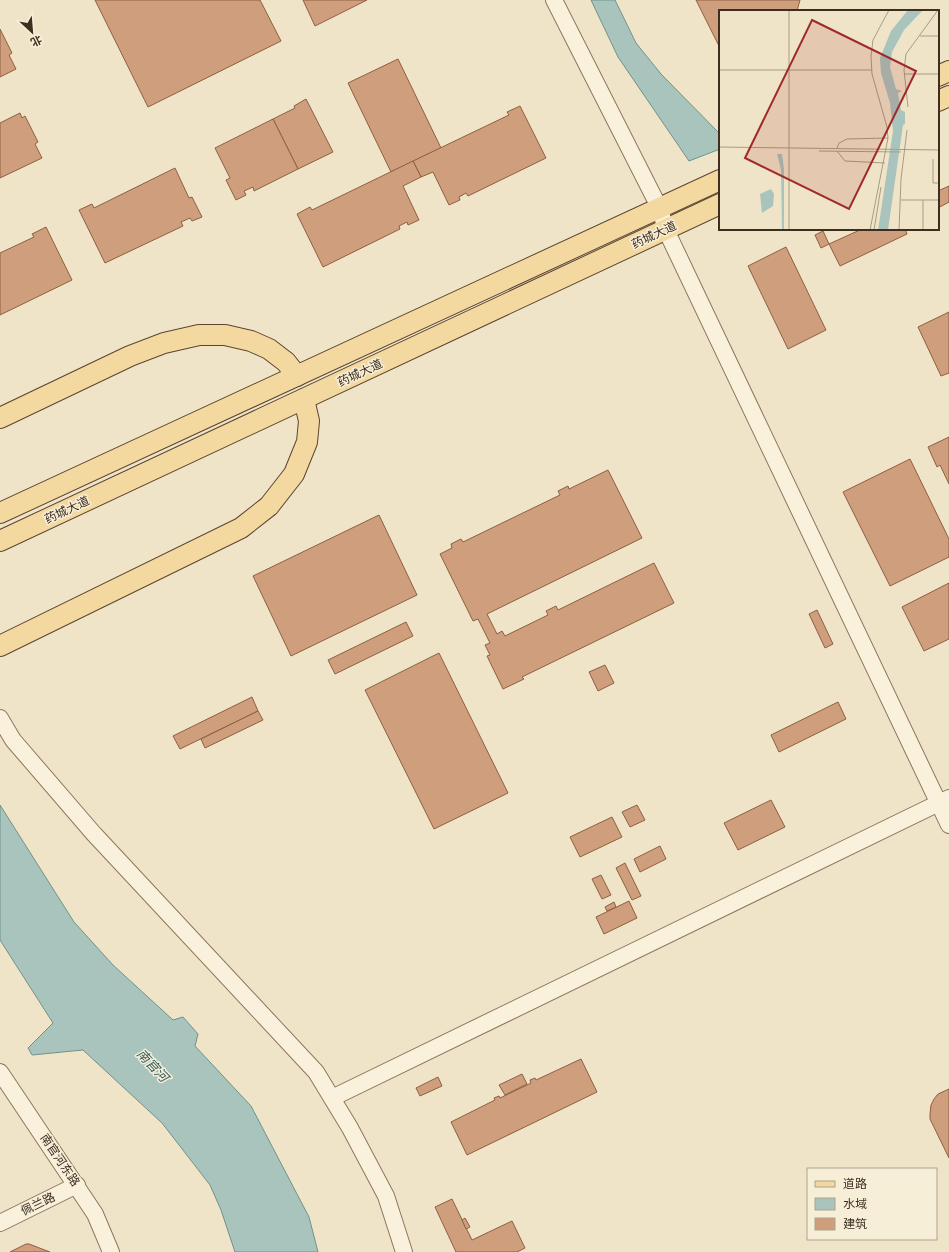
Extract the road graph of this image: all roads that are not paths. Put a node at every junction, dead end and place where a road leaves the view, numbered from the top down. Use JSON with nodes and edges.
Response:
{"nodes":[{"id":1,"x":554,"y":0,"type":"edge"},
{"id":2,"x":949,"y":71,"type":"edge"},
{"id":3,"x":939,"y":76,"type":"edge"},
{"id":4,"x":949,"y":96,"type":"edge"},
{"id":5,"x":939,"y":101,"type":"edge"},
{"id":6,"x":719,"y":180,"type":"edge"},
{"id":7,"x":719,"y":204,"type":"edge"},
{"id":8,"x":660,"y":209,"type":"junction"},
{"id":9,"x":666,"y":230,"type":"junction"},
{"id":10,"x":297,"y":376,"type":"junction"},
{"id":11,"x":304,"y":399,"type":"junction"},
{"id":12,"x":0,"y":418,"type":"edge"},
{"id":13,"x":0,"y":513,"type":"edge"},
{"id":14,"x":0,"y":541,"type":"edge"},
{"id":15,"x":0,"y":646,"type":"edge"},
{"id":16,"x":0,"y":718,"type":"edge"},
{"id":17,"x":944,"y":801,"type":"edge"},
{"id":18,"x":949,"y":825,"type":"edge"},
{"id":19,"x":0,"y":1072,"type":"edge"},
{"id":20,"x":332,"y":1098,"type":"junction"},
{"id":21,"x":77,"y":1185,"type":"junction"},
{"id":22,"x":0,"y":1223,"type":"edge"},
{"id":23,"x":111,"y":1252,"type":"edge"},
{"id":24,"x":404,"y":1252,"type":"edge"}],
"edges":[{"from":1,"to":8,"type":"street"},
{"from":2,"to":3,"type":"main road"},
{"from":4,"to":5,"type":"main road"},
{"from":6,"to":8,"type":"main road","name":"药城大道"},
{"from":7,"to":9,"type":"main road","name":"药城大道"},
{"from":8,"to":9,"type":"street"},
{"from":8,"to":10,"type":"main road","name":"药城大道"},
{"from":9,"to":11,"type":"main road","name":"药城大道"},
{"from":9,"to":17,"type":"street"},
{"from":10,"to":12,"type":"main road"},
{"from":10,"to":13,"type":"main road","name":"药城大道"},
{"from":11,"to":14,"type":"main road","name":"药城大道"},
{"from":11,"to":15,"type":"main road"},
{"from":16,"to":20,"type":"street"},
{"from":17,"to":18,"type":"street"},
{"from":17,"to":20,"type":"street"},
{"from":19,"to":21,"type":"street","name":"南官河东路"},
{"from":20,"to":24,"type":"street"},
{"from":21,"to":22,"type":"street","name":"佩兰路"},
{"from":21,"to":23,"type":"street","name":"南官河东路"}]}
